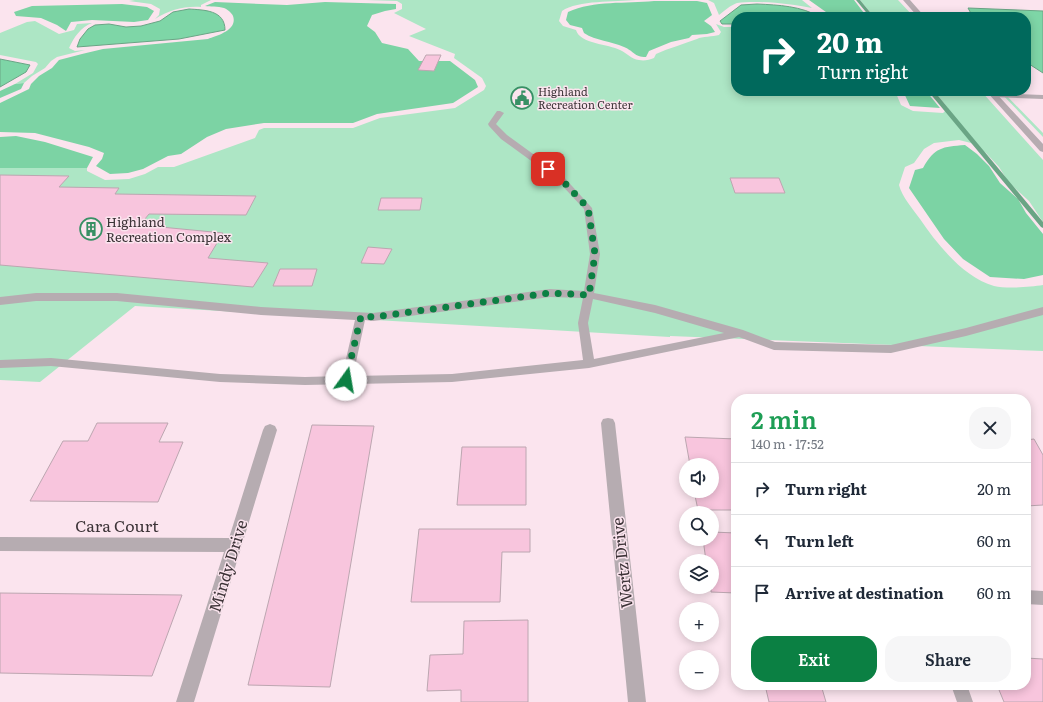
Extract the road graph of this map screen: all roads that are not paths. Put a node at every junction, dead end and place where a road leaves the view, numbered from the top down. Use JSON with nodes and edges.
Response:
{"nodes":[{"id":1,"x":906,"y":0,"type":"edge"},
{"id":2,"x":917,"y":12,"type":"edge"},
{"id":3,"x":995,"y":96,"type":"edge"},
{"id":4,"x":1030,"y":96,"type":"edge"},
{"id":5,"x":1043,"y":97,"type":"edge"},
{"id":6,"x":500,"y":113,"type":"dead end"},
{"id":7,"x":1043,"y":149,"type":"edge"},
{"id":8,"x":589,"y":295,"type":"junction"},
{"id":9,"x":0,"y":300,"type":"edge"},
{"id":10,"x":1043,"y":312,"type":"edge"},
{"id":11,"x":361,"y":316,"type":"junction"},
{"id":12,"x":739,"y":333,"type":"junction"},
{"id":13,"x":0,"y":364,"type":"edge"},
{"id":14,"x":589,"y":364,"type":"junction"},
{"id":15,"x":346,"y":380,"type":"junction"},
{"id":16,"x":608,"y":423,"type":"dead end"},
{"id":17,"x":270,"y":430,"type":"dead end"},
{"id":18,"x":0,"y":544,"type":"edge"},
{"id":19,"x":234,"y":544,"type":"junction"},
{"id":20,"x":1031,"y":597,"type":"edge"},
{"id":21,"x":1043,"y":598,"type":"edge"},
{"id":22,"x":961,"y":690,"type":"edge"},
{"id":23,"x":185,"y":702,"type":"edge"},
{"id":24,"x":637,"y":702,"type":"edge"},
{"id":25,"x":965,"y":702,"type":"edge"}],
"edges":[{"from":1,"to":2,"type":"street"},
{"from":3,"to":7,"type":"street"},
{"from":4,"to":5,"type":"lane"},
{"from":6,"to":8,"type":"lane"},
{"from":8,"to":11,"type":"lane"},
{"from":8,"to":12,"type":"lane"},
{"from":8,"to":14,"type":"lane"},
{"from":9,"to":11,"type":"lane"},
{"from":10,"to":12,"type":"lane"},
{"from":11,"to":15,"type":"lane"},
{"from":12,"to":14,"type":"lane"},
{"from":13,"to":15,"type":"lane"},
{"from":14,"to":15,"type":"lane"},
{"from":16,"to":24,"type":"street","name":"Wertz Drive"},
{"from":17,"to":19,"type":"street","name":"Mindy Drive"},
{"from":18,"to":19,"type":"street","name":"Cara Court"},
{"from":19,"to":23,"type":"street","name":"Mindy Drive"},
{"from":20,"to":21,"type":"lane"},
{"from":22,"to":25,"type":"lane"}]}
